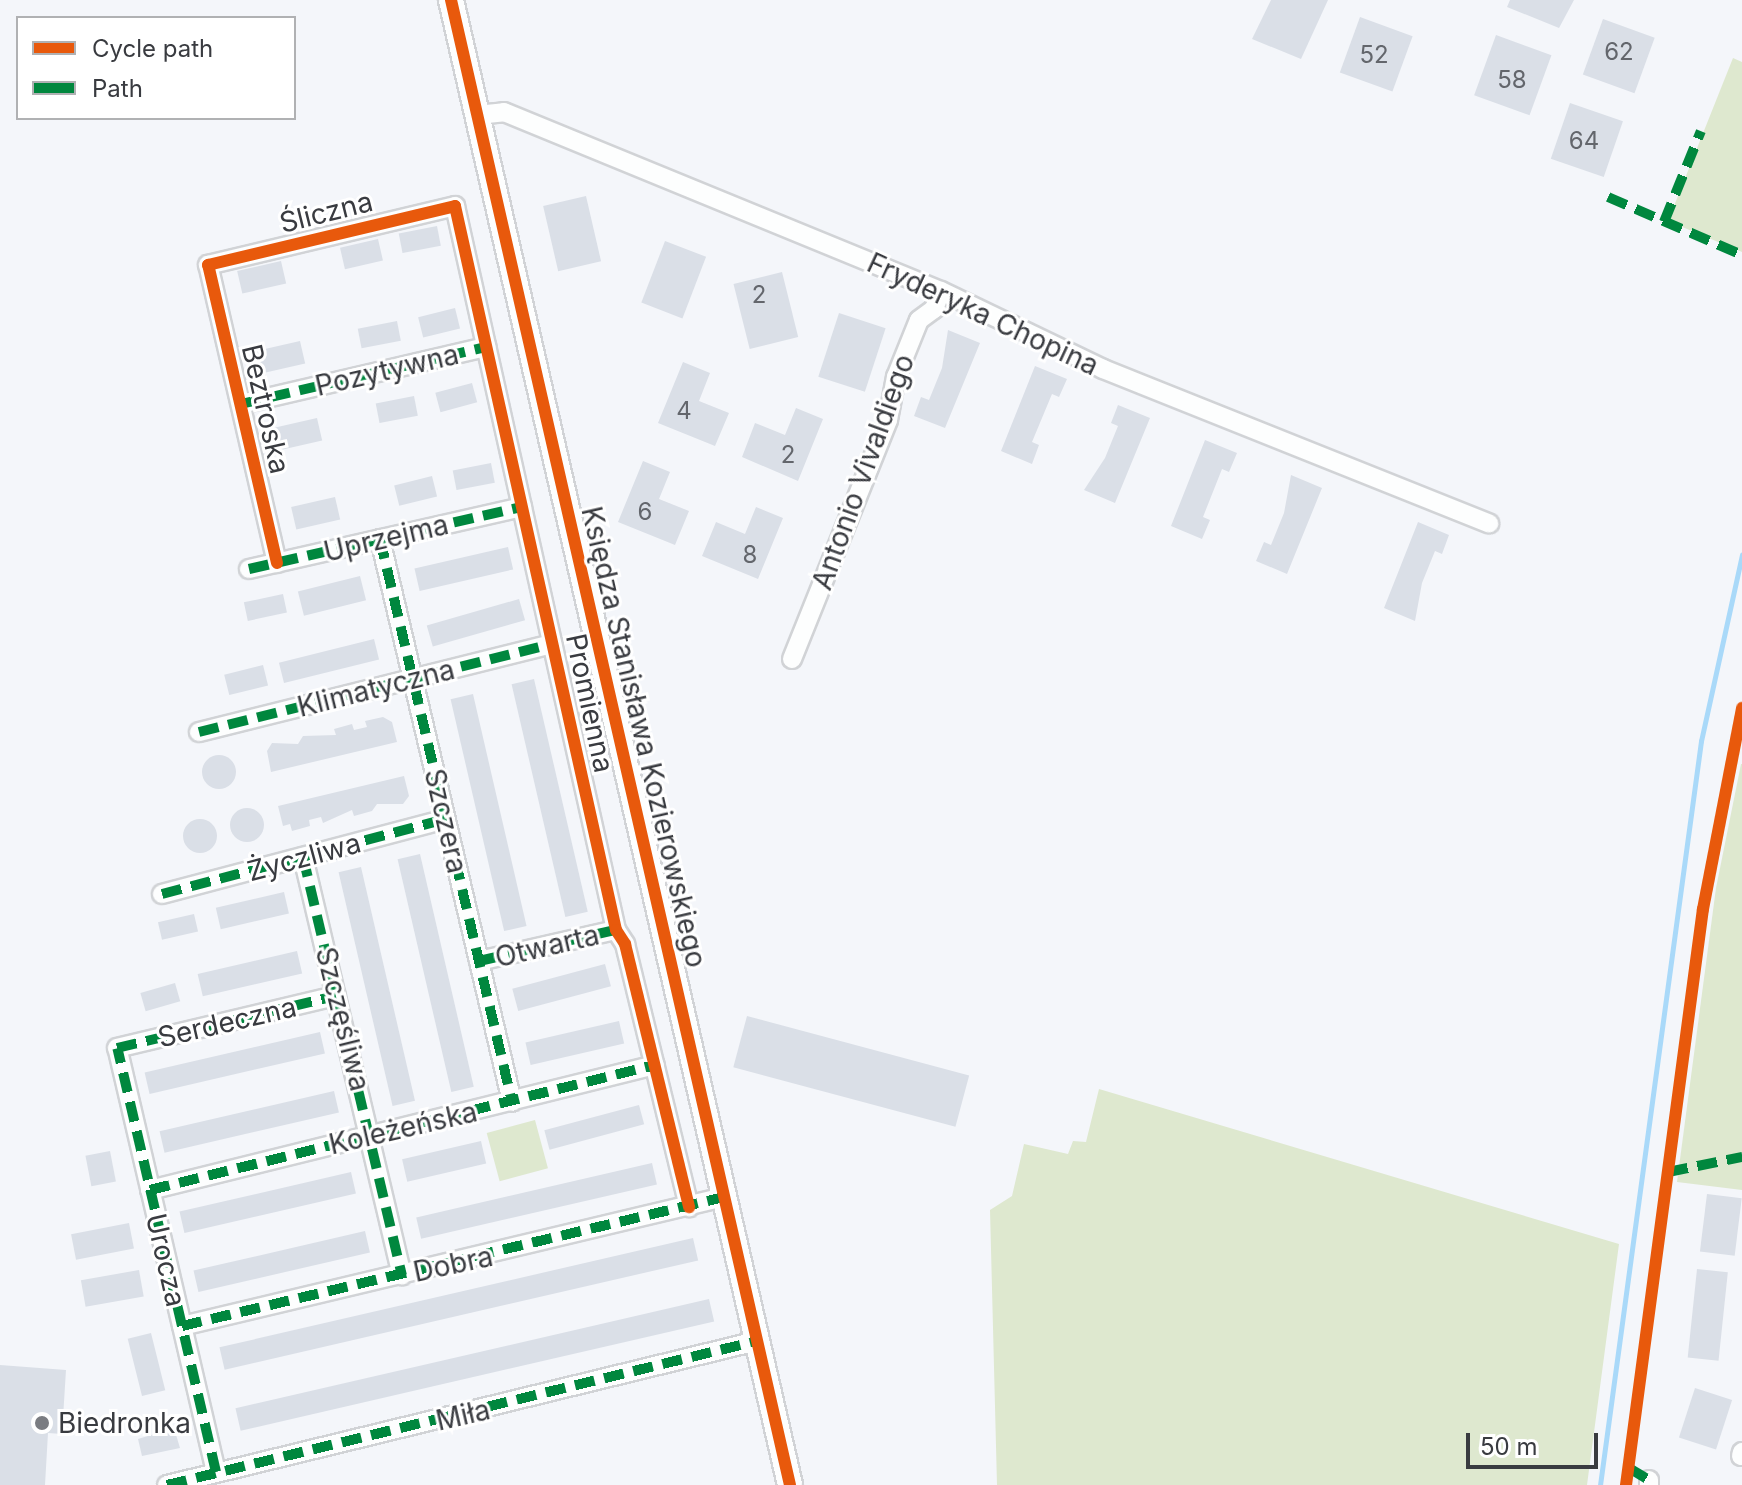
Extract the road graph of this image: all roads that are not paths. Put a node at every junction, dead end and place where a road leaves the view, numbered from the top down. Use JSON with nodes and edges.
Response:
{"nodes":[{"id":1,"x":451,"y":0,"type":"edge"},
{"id":2,"x":477,"y":115,"type":"junction"},
{"id":3,"x":455,"y":206,"type":"joint"},
{"id":4,"x":208,"y":265,"type":"joint"},
{"id":5,"x":941,"y":291,"type":"junction"},
{"id":6,"x":486,"y":347,"type":"junction"},
{"id":7,"x":241,"y":404,"type":"junction"},
{"id":8,"x":522,"y":507,"type":"junction"},
{"id":9,"x":1489,"y":523,"type":"dead end"},
{"id":10,"x":380,"y":539,"type":"junction"},
{"id":11,"x":277,"y":563,"type":"junction"},
{"id":12,"x":249,"y":569,"type":"dead end"},
{"id":13,"x":552,"y":644,"type":"junction"},
{"id":14,"x":792,"y":659,"type":"dead end"},
{"id":15,"x":412,"y":679,"type":"junction"},
{"id":16,"x":199,"y":732,"type":"dead end"},
{"id":17,"x":445,"y":819,"type":"junction"},
{"id":18,"x":303,"y":857,"type":"junction"},
{"id":19,"x":162,"y":894,"type":"dead end"},
{"id":20,"x":616,"y":930,"type":"junction"},
{"id":21,"x":479,"y":961,"type":"junction"},
{"id":22,"x":336,"y":996,"type":"junction"},
{"id":23,"x":117,"y":1048,"type":"joint"},
{"id":24,"x":655,"y":1065,"type":"junction"},
{"id":25,"x":512,"y":1102,"type":"junction"},
{"id":26,"x":371,"y":1135,"type":"junction"},
{"id":27,"x":150,"y":1190,"type":"junction"},
{"id":28,"x":724,"y":1197,"type":"junction"},
{"id":29,"x":689,"y":1207,"type":"junction"},
{"id":30,"x":402,"y":1275,"type":"junction"},
{"id":31,"x":182,"y":1326,"type":"junction"},
{"id":32,"x":757,"y":1341,"type":"junction"},
{"id":33,"x":216,"y":1472,"type":"junction"},
{"id":34,"x":167,"y":1485,"type":"edge"},
{"id":35,"x":790,"y":1485,"type":"edge"}],
"edges":[{"from":1,"to":2,"type":"street","name":"Księdza Stanisława Kozierowskiego"},
{"from":2,"to":5,"type":"street","name":"Fryderyka Chopina"},
{"from":2,"to":28,"type":"street","name":"Księdza Stanisława Kozierowskiego"},
{"from":3,"to":4,"type":"street","name":"Śliczna"},
{"from":3,"to":6,"type":"street","name":"Promienna"},
{"from":4,"to":7,"type":"street","name":"Beztroska"},
{"from":5,"to":9,"type":"street","name":"Fryderyka Chopina"},
{"from":5,"to":14,"type":"street","name":"Antonio Vivaldiego"},
{"from":6,"to":7,"type":"street","name":"Pozytywna"},
{"from":6,"to":8,"type":"street","name":"Promienna"},
{"from":7,"to":11,"type":"street","name":"Beztroska"},
{"from":8,"to":10,"type":"street","name":"Uprzejma"},
{"from":8,"to":13,"type":"street","name":"Promienna"},
{"from":10,"to":11,"type":"street","name":"Uprzejma"},
{"from":10,"to":15,"type":"street","name":"Szczera"},
{"from":11,"to":12,"type":"street","name":"Uprzejma"},
{"from":13,"to":15,"type":"street","name":"Klimatyczna"},
{"from":13,"to":20,"type":"street","name":"Promienna"},
{"from":15,"to":16,"type":"street","name":"Klimatyczna"},
{"from":15,"to":17,"type":"street","name":"Szczera"},
{"from":17,"to":18,"type":"street","name":"Życzliwa"},
{"from":17,"to":21,"type":"street","name":"Szczera"},
{"from":18,"to":19,"type":"street","name":"Życzliwa"},
{"from":18,"to":22,"type":"street","name":"Szczęśliwa"},
{"from":20,"to":21,"type":"street","name":"Otwarta"},
{"from":20,"to":24,"type":"street","name":"Promienna"},
{"from":21,"to":25,"type":"street","name":"Szczera"},
{"from":22,"to":23,"type":"street","name":"Serdeczna"},
{"from":22,"to":26,"type":"street","name":"Szczęśliwa"},
{"from":23,"to":27,"type":"street","name":"Urocza"},
{"from":24,"to":25,"type":"street","name":"Koleżeńska"},
{"from":24,"to":29,"type":"street","name":"Promienna"},
{"from":25,"to":26,"type":"street","name":"Koleżeńska"},
{"from":26,"to":27,"type":"street","name":"Koleżeńska"},
{"from":26,"to":30,"type":"street","name":"Szczęśliwa"},
{"from":27,"to":31,"type":"street","name":"Urocza"},
{"from":28,"to":29,"type":"street","name":"Dobra"},
{"from":28,"to":32,"type":"street","name":"Księdza Stanisława Kozierowskiego"},
{"from":29,"to":30,"type":"street","name":"Dobra"},
{"from":30,"to":31,"type":"street","name":"Dobra"},
{"from":31,"to":33,"type":"street","name":"Urocza"},
{"from":32,"to":33,"type":"street","name":"Miła"},
{"from":32,"to":35,"type":"street","name":"Księdza Stanisława Kozierowskiego"},
{"from":33,"to":34,"type":"street","name":"Miła"}]}
